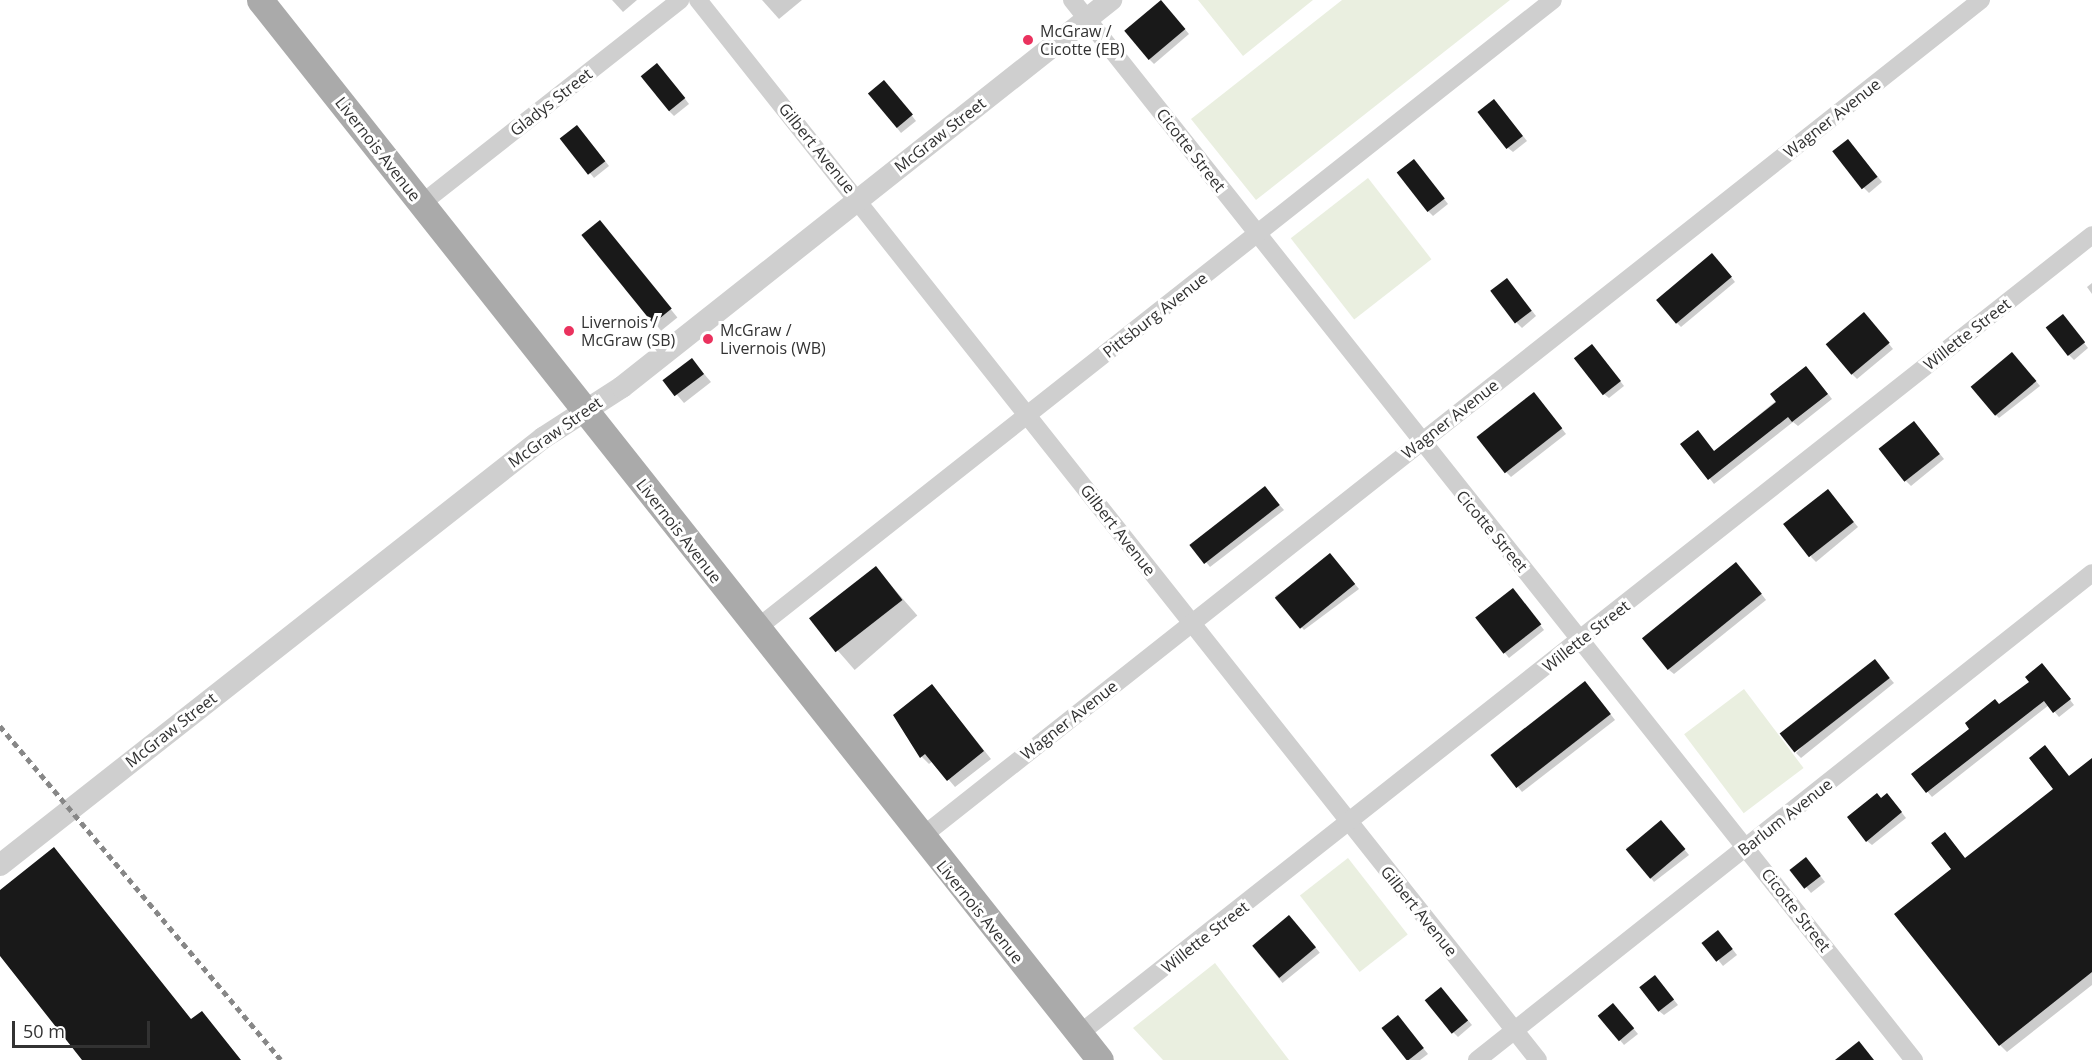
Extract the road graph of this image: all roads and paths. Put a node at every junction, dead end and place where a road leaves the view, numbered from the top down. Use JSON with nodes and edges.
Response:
{"nodes":[{"id":1,"x":260,"y":0,"type":"edge"},
{"id":2,"x":680,"y":0,"type":"edge"},
{"id":3,"x":698,"y":0,"type":"edge"},
{"id":4,"x":1072,"y":0,"type":"edge"},
{"id":5,"x":1111,"y":0,"type":"edge"},
{"id":6,"x":1553,"y":0,"type":"edge"},
{"id":7,"x":1981,"y":0,"type":"edge"},
{"id":8,"x":1087,"y":19,"type":"junction"},
{"id":9,"x":858,"y":200,"type":"junction"},
{"id":10,"x":421,"y":204,"type":"junction"},
{"id":11,"x":1256,"y":234,"type":"junction"},
{"id":12,"x":2092,"y":235,"type":"edge"},
{"id":13,"x":584,"y":410,"type":"junction"},
{"id":14,"x":1027,"y":415,"type":"junction"},
{"id":15,"x":1420,"y":443,"type":"junction"},
{"id":16,"x":2092,"y":573,"type":"edge"},
{"id":17,"x":1191,"y":624,"type":"junction"},
{"id":18,"x":756,"y":629,"type":"junction"},
{"id":19,"x":1582,"y":639,"type":"junction"},
{"id":20,"x":1349,"y":824,"type":"junction"},
{"id":21,"x":920,"y":838,"type":"junction"},
{"id":22,"x":1747,"y":848,"type":"junction"},
{"id":23,"x":0,"y":865,"type":"edge"},
{"id":24,"x":1515,"y":1030,"type":"junction"},
{"id":25,"x":1079,"y":1034,"type":"junction"},
{"id":26,"x":1100,"y":1060,"type":"edge"},
{"id":27,"x":1477,"y":1060,"type":"edge"},
{"id":28,"x":1538,"y":1060,"type":"edge"},
{"id":29,"x":1914,"y":1060,"type":"edge"}],
"edges":[{"from":1,"to":10,"type":"main road","name":"Livernois Avenue"},
{"from":2,"to":10,"type":"street","name":"Gladys Street"},
{"from":3,"to":9,"type":"street","name":"Gilbert Avenue"},
{"from":4,"to":8,"type":"street","name":"Cicotte Street"},
{"from":5,"to":8,"type":"street","name":"McGraw Street"},
{"from":6,"to":11,"type":"street","name":"Pittsburg Avenue"},
{"from":7,"to":15,"type":"street","name":"Wagner Avenue"},
{"from":8,"to":9,"type":"street","name":"McGraw Street"},
{"from":8,"to":11,"type":"street","name":"Cicotte Street"},
{"from":9,"to":13,"type":"street","name":"McGraw Street"},
{"from":9,"to":14,"type":"street","name":"Gilbert Avenue"},
{"from":10,"to":13,"type":"main road","name":"Livernois Avenue"},
{"from":11,"to":14,"type":"street","name":"Pittsburg Avenue"},
{"from":11,"to":15,"type":"street","name":"Cicotte Street"},
{"from":12,"to":19,"type":"street","name":"Willette Street"},
{"from":13,"to":18,"type":"main road","name":"Livernois Avenue"},
{"from":13,"to":23,"type":"street","name":"McGraw Street"},
{"from":14,"to":17,"type":"street","name":"Gilbert Avenue"},
{"from":14,"to":18,"type":"street","name":"Pittsburg Avenue"},
{"from":15,"to":17,"type":"street","name":"Wagner Avenue"},
{"from":15,"to":19,"type":"street","name":"Cicotte Street"},
{"from":16,"to":22,"type":"street","name":"Barlum Avenue"},
{"from":17,"to":20,"type":"street","name":"Gilbert Avenue"},
{"from":17,"to":21,"type":"street","name":"Wagner Avenue"},
{"from":18,"to":21,"type":"main road","name":"Livernois Avenue"},
{"from":19,"to":20,"type":"street","name":"Willette Street"},
{"from":19,"to":22,"type":"street","name":"Cicotte Street"},
{"from":20,"to":24,"type":"street","name":"Gilbert Avenue"},
{"from":20,"to":25,"type":"street","name":"Willette Street"},
{"from":21,"to":25,"type":"main road","name":"Livernois Avenue"},
{"from":22,"to":24,"type":"street","name":"Barlum Avenue"},
{"from":22,"to":29,"type":"street","name":"Cicotte Street"},
{"from":24,"to":27,"type":"street","name":"Barlum Avenue"},
{"from":24,"to":28,"type":"street","name":"Gilbert Avenue"},
{"from":25,"to":26,"type":"main road","name":"Livernois Avenue"}]}
